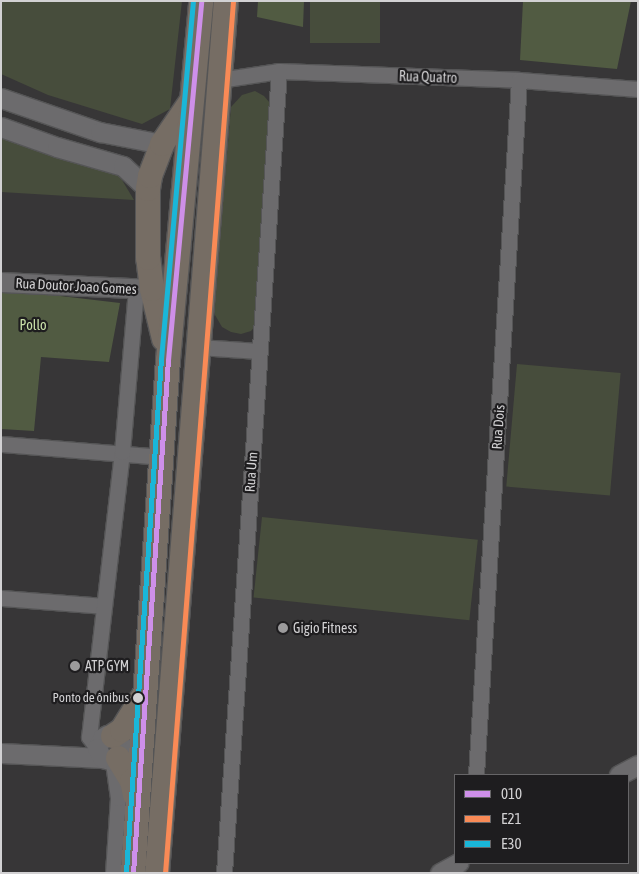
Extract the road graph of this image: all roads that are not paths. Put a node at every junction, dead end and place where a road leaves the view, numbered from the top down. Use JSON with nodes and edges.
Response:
{"nodes":[{"id":1,"x":202,"y":1,"type":"edge"},
{"id":2,"x":226,"y":1,"type":"edge"},
{"id":3,"x":279,"y":71,"type":"junction"},
{"id":4,"x":219,"y":80,"type":"junction"},
{"id":5,"x":520,"y":80,"type":"junction"},
{"id":6,"x":638,"y":89,"type":"edge"},
{"id":7,"x":1,"y":98,"type":"edge"},
{"id":8,"x":192,"y":101,"type":"junction"},
{"id":9,"x":1,"y":127,"type":"edge"},
{"id":10,"x":129,"y":139,"type":"junction"},
{"id":11,"x":162,"y":144,"type":"junction"},
{"id":12,"x":123,"y":166,"type":"junction"},
{"id":13,"x":148,"y":189,"type":"junction"},
{"id":14,"x":1,"y":282,"type":"edge"},
{"id":15,"x":144,"y":289,"type":"junction"},
{"id":16,"x":198,"y":347,"type":"junction"},
{"id":17,"x":259,"y":351,"type":"junction"},
{"id":18,"x":168,"y":360,"type":"junction"},
{"id":19,"x":1,"y":444,"type":"edge"},
{"id":20,"x":122,"y":452,"type":"junction"},
{"id":21,"x":161,"y":457,"type":"junction"},
{"id":22,"x":1,"y":598,"type":"edge"},
{"id":23,"x":104,"y":606,"type":"junction"},
{"id":24,"x":144,"y":694,"type":"junction"},
{"id":25,"x":108,"y":749,"type":"junction"},
{"id":26,"x":1,"y":753,"type":"edge"},
{"id":27,"x":638,"y":765,"type":"edge"},
{"id":28,"x":476,"y":774,"type":"edge"},
{"id":29,"x":621,"y":774,"type":"edge"},
{"id":30,"x":138,"y":802,"type":"junction"},
{"id":31,"x":456,"y":864,"type":"edge"},
{"id":32,"x":113,"y":873,"type":"edge"},
{"id":33,"x":133,"y":873,"type":"edge"},
{"id":34,"x":157,"y":873,"type":"edge"},
{"id":35,"x":224,"y":873,"type":"edge"},
{"id":36,"x":440,"y":873,"type":"edge"}],
"edges":[{"from":1,"to":8,"type":"highway"},
{"from":2,"to":4,"type":"highway"},
{"from":3,"to":4,"type":"street","name":"Rua Quatro"},
{"from":3,"to":5,"type":"street","name":"Rua Quatro"},
{"from":3,"to":17,"type":"street","name":"Rua Um"},
{"from":4,"to":16,"type":"highway"},
{"from":5,"to":6,"type":"street","name":"Rua Quatro"},
{"from":5,"to":28,"type":"street","name":"Rua Dois"},
{"from":7,"to":10,"type":"street"},
{"from":8,"to":11,"type":"highway"},
{"from":8,"to":18,"type":"highway"},
{"from":9,"to":12,"type":"street"},
{"from":10,"to":11,"type":"street"},
{"from":10,"to":12,"type":"street"},
{"from":11,"to":13,"type":"highway"},
{"from":12,"to":13,"type":"street"},
{"from":13,"to":15,"type":"highway"},
{"from":14,"to":15,"type":"street","name":"Rua Doutor Joao Gomes"},
{"from":15,"to":18,"type":"highway"},
{"from":15,"to":20,"type":"street"},
{"from":16,"to":17,"type":"street"},
{"from":16,"to":34,"type":"highway"},
{"from":17,"to":35,"type":"street","name":"Rua Um"},
{"from":18,"to":21,"type":"highway"},
{"from":19,"to":20,"type":"street"},
{"from":20,"to":21,"type":"street"},
{"from":20,"to":23,"type":"street"},
{"from":21,"to":24,"type":"highway"},
{"from":22,"to":23,"type":"street"},
{"from":23,"to":25,"type":"street"},
{"from":24,"to":25,"type":"highway"},
{"from":24,"to":30,"type":"highway"},
{"from":25,"to":26,"type":"street"},
{"from":25,"to":30,"type":"highway"},
{"from":25,"to":32,"type":"street"},
{"from":27,"to":29,"type":"street"},
{"from":30,"to":33,"type":"highway"},
{"from":31,"to":36,"type":"street"}]}
